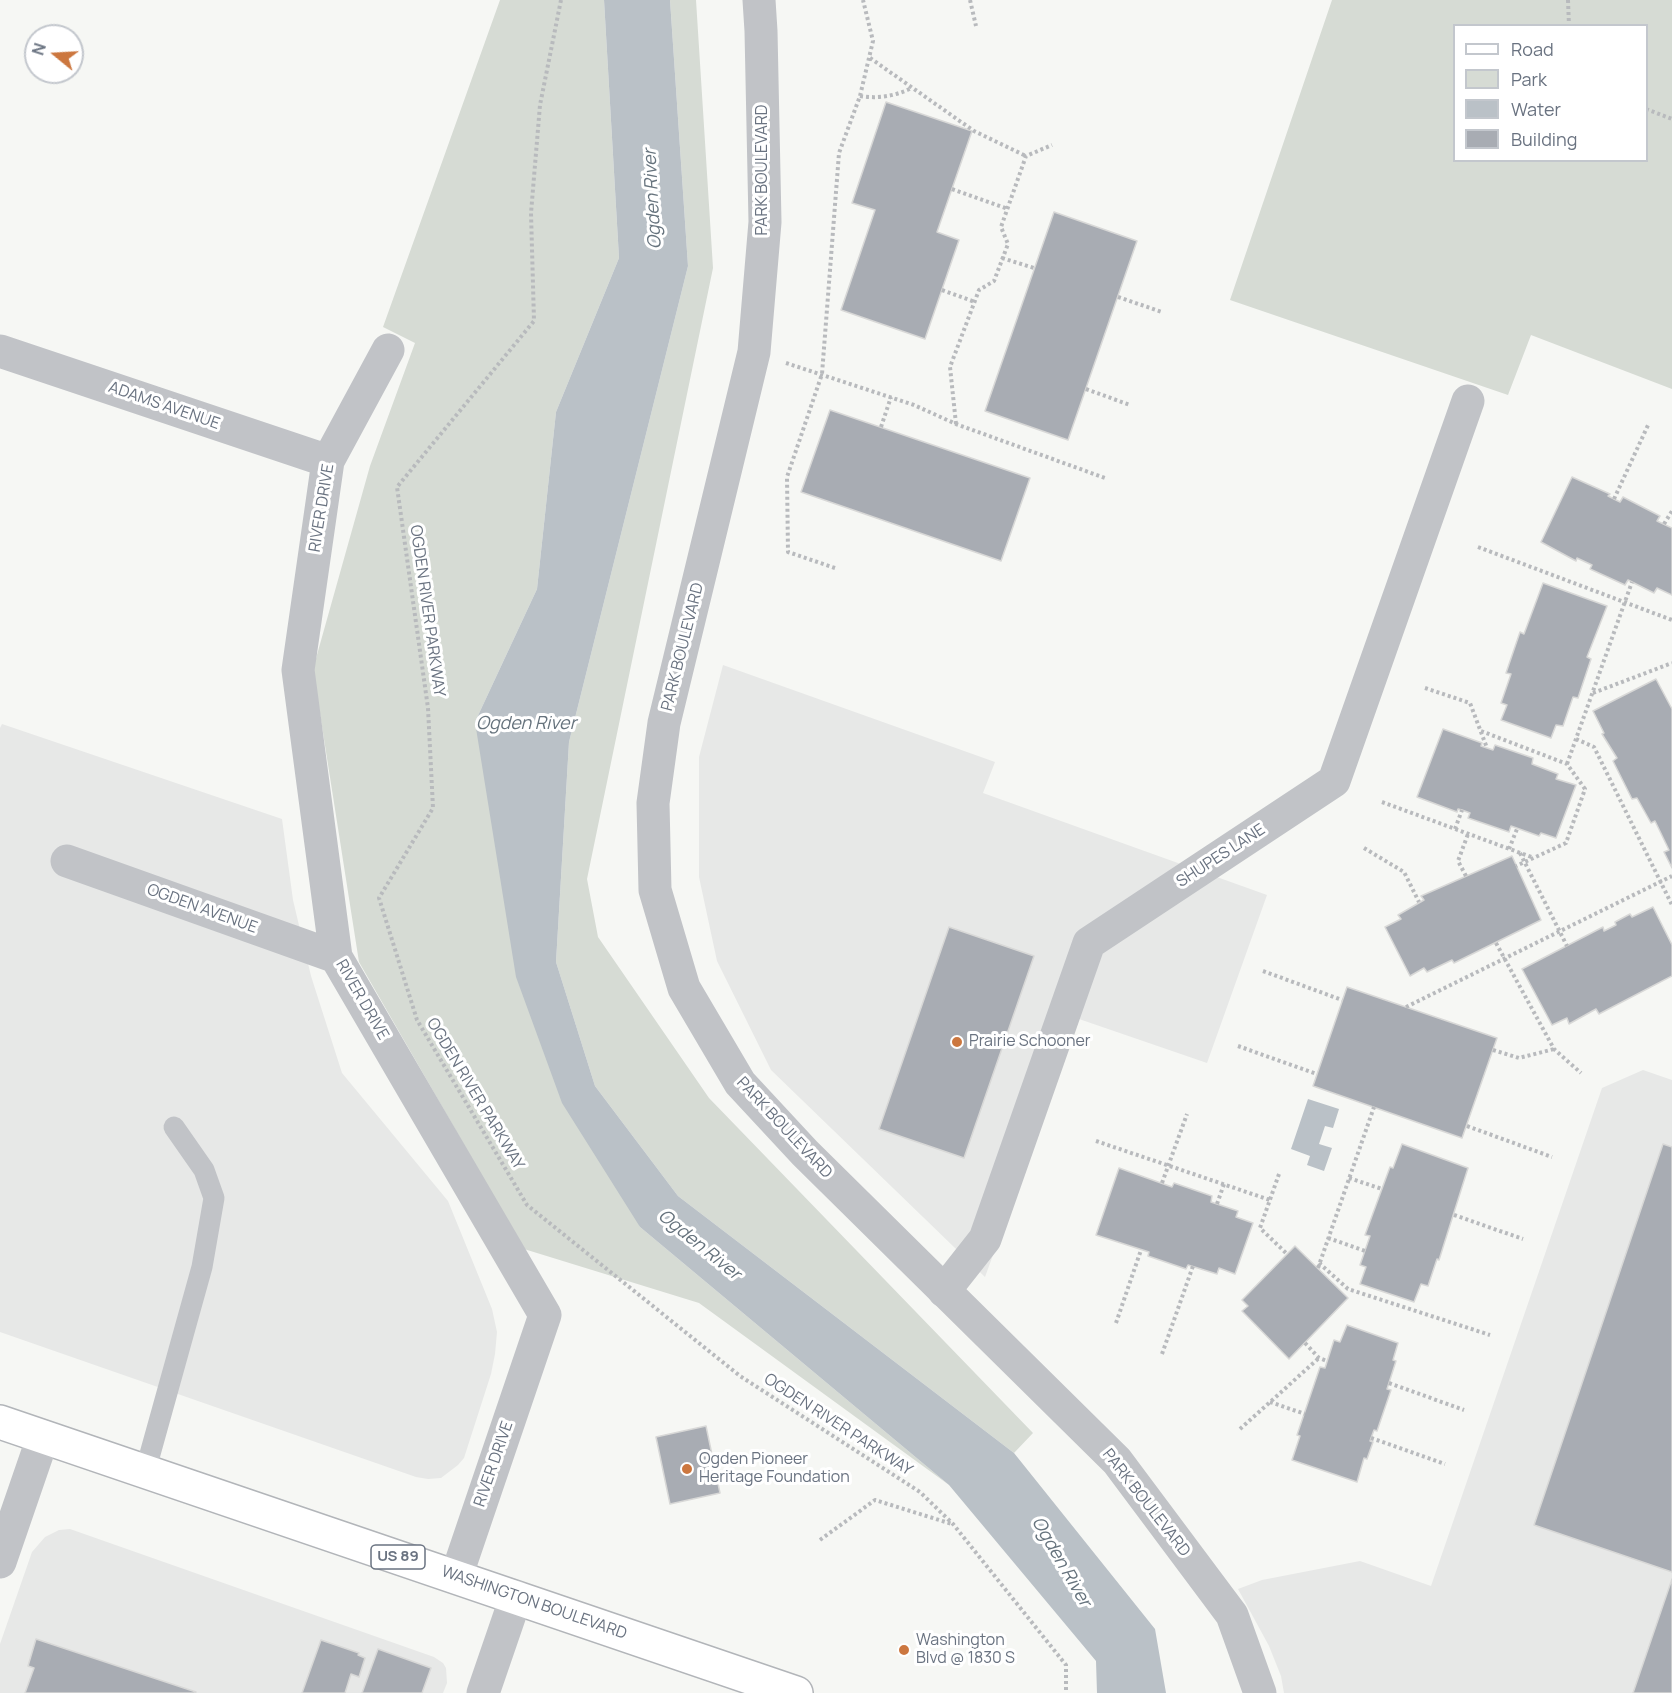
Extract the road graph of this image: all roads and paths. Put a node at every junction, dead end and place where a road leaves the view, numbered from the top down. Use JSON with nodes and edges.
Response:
{"nodes":[{"id":1,"x":561,"y":0,"type":"edge"},
{"id":2,"x":759,"y":0,"type":"edge"},
{"id":3,"x":863,"y":0,"type":"edge"},
{"id":4,"x":970,"y":0,"type":"edge"},
{"id":5,"x":1568,"y":0,"type":"edge"},
{"id":6,"x":1569,"y":24,"type":"edge"},
{"id":7,"x":976,"y":26,"type":"dead end"},
{"id":8,"x":869,"y":58,"type":"junction"},
{"id":9,"x":912,"y":88,"type":"junction"},
{"id":10,"x":860,"y":96,"type":"junction"},
{"id":11,"x":1648,"y":109,"type":"edge"},
{"id":12,"x":1672,"y":119,"type":"edge"},
{"id":13,"x":1052,"y":145,"type":"dead end"},
{"id":14,"x":1026,"y":156,"type":"junction"},
{"id":15,"x":952,"y":189,"type":"dead end"},
{"id":16,"x":1008,"y":209,"type":"junction"},
{"id":17,"x":1002,"y":258,"type":"junction"},
{"id":18,"x":1034,"y":268,"type":"dead end"},
{"id":19,"x":942,"y":291,"type":"dead end"},
{"id":20,"x":1118,"y":297,"type":"dead end"},
{"id":21,"x":975,"y":302,"type":"junction"},
{"id":22,"x":1162,"y":312,"type":"dead end"},
{"id":23,"x":388,"y":350,"type":"dead end"},
{"id":24,"x":0,"y":351,"type":"edge"},
{"id":25,"x":754,"y":352,"type":"junction"},
{"id":26,"x":822,"y":374,"type":"junction"},
{"id":27,"x":1086,"y":389,"type":"dead end"},
{"id":28,"x":891,"y":397,"type":"junction"},
{"id":29,"x":1468,"y":401,"type":"dead end"},
{"id":30,"x":1130,"y":405,"type":"dead end"},
{"id":31,"x":1649,"y":423,"type":"dead end"},
{"id":32,"x":956,"y":424,"type":"junction"},
{"id":33,"x":881,"y":427,"type":"dead end"},
{"id":34,"x":328,"y":461,"type":"junction"},
{"id":35,"x":1105,"y":478,"type":"dead end"},
{"id":36,"x":1614,"y":499,"type":"dead end"},
{"id":37,"x":1672,"y":511,"type":"edge"},
{"id":38,"x":1664,"y":524,"type":"dead end"},
{"id":39,"x":1478,"y":547,"type":"dead end"},
{"id":40,"x":835,"y":568,"type":"dead end"},
{"id":41,"x":1632,"y":582,"type":"dead end"},
{"id":42,"x":1625,"y":603,"type":"junction"},
{"id":43,"x":1672,"y":620,"type":"edge"},
{"id":44,"x":1672,"y":663,"type":"edge"},
{"id":45,"x":1425,"y":688,"type":"dead end"},
{"id":46,"x":1592,"y":693,"type":"junction"},
{"id":47,"x":1480,"y":731,"type":"junction"},
{"id":48,"x":1576,"y":740,"type":"junction"},
{"id":49,"x":1487,"y":748,"type":"dead end"},
{"id":50,"x":1567,"y":764,"type":"junction"},
{"id":51,"x":1382,"y":802,"type":"dead end"},
{"id":52,"x":1462,"y":810,"type":"dead end"},
{"id":53,"x":1455,"y":829,"type":"junction"},
{"id":54,"x":1517,"y":829,"type":"dead end"},
{"id":55,"x":1468,"y":834,"type":"junction"},
{"id":56,"x":1364,"y":848,"type":"dead end"},
{"id":57,"x":1509,"y":849,"type":"junction"},
{"id":58,"x":1520,"y":852,"type":"junction"},
{"id":59,"x":1534,"y":858,"type":"junction"},
{"id":60,"x":67,"y":861,"type":"dead end"},
{"id":61,"x":1525,"y":862,"type":"junction"},
{"id":62,"x":1516,"y":866,"type":"dead end"},
{"id":63,"x":1466,"y":876,"type":"dead end"},
{"id":64,"x":1672,"y":876,"type":"edge"},
{"id":65,"x":1661,"y":882,"type":"junction"},
{"id":66,"x":1419,"y":902,"type":"dead end"},
{"id":67,"x":1672,"y":905,"type":"edge"},
{"id":68,"x":1559,"y":932,"type":"junction"},
{"id":69,"x":1496,"y":942,"type":"dead end"},
{"id":70,"x":1567,"y":946,"type":"dead end"},
{"id":71,"x":336,"y":957,"type":"junction"},
{"id":72,"x":1505,"y":958,"type":"junction"},
{"id":73,"x":1263,"y":971,"type":"dead end"},
{"id":74,"x":1342,"y":1000,"type":"dead end"},
{"id":75,"x":1406,"y":1007,"type":"dead end"},
{"id":76,"x":1238,"y":1047,"type":"dead end"},
{"id":77,"x":1554,"y":1049,"type":"junction"},
{"id":78,"x":1493,"y":1050,"type":"dead end"},
{"id":79,"x":1581,"y":1073,"type":"dead end"},
{"id":80,"x":1317,"y":1074,"type":"dead end"},
{"id":81,"x":1374,"y":1107,"type":"dead end"},
{"id":82,"x":1187,"y":1114,"type":"dead end"},
{"id":83,"x":174,"y":1126,"type":"dead end"},
{"id":84,"x":1467,"y":1126,"type":"dead end"},
{"id":85,"x":1096,"y":1141,"type":"dead end"},
{"id":86,"x":1552,"y":1157,"type":"dead end"},
{"id":87,"x":1168,"y":1166,"type":"junction"},
{"id":88,"x":1279,"y":1174,"type":"dead end"},
{"id":89,"x":1349,"y":1178,"type":"junction"},
{"id":90,"x":1162,"y":1183,"type":"dead end"},
{"id":91,"x":1224,"y":1184,"type":"junction"},
{"id":92,"x":1382,"y":1189,"type":"dead end"},
{"id":93,"x":1270,"y":1200,"type":"junction"},
{"id":94,"x":1217,"y":1204,"type":"dead end"},
{"id":95,"x":1455,"y":1215,"type":"dead end"},
{"id":96,"x":1328,"y":1238,"type":"junction"},
{"id":97,"x":1523,"y":1239,"type":"dead end"},
{"id":98,"x":1141,"y":1250,"type":"dead end"},
{"id":99,"x":1365,"y":1251,"type":"dead end"},
{"id":100,"x":1287,"y":1254,"type":"dead end"},
{"id":101,"x":1193,"y":1266,"type":"dead end"},
{"id":102,"x":944,"y":1291,"type":"junction"},
{"id":103,"x":1116,"y":1323,"type":"dead end"},
{"id":104,"x":1490,"y":1335,"type":"dead end"},
{"id":105,"x":1305,"y":1343,"type":"dead end"},
{"id":106,"x":1162,"y":1354,"type":"dead end"},
{"id":107,"x":1319,"y":1358,"type":"junction"},
{"id":108,"x":1327,"y":1361,"type":"dead end"},
{"id":109,"x":1389,"y":1383,"type":"dead end"},
{"id":110,"x":1270,"y":1402,"type":"junction"},
{"id":111,"x":1464,"y":1410,"type":"dead end"},
{"id":112,"x":1305,"y":1414,"type":"dead end"},
{"id":113,"x":0,"y":1422,"type":"edge"},
{"id":114,"x":1240,"y":1429,"type":"dead end"},
{"id":115,"x":43,"y":1437,"type":"junction"},
{"id":116,"x":1371,"y":1438,"type":"dead end"},
{"id":117,"x":1445,"y":1464,"type":"dead end"},
{"id":118,"x":145,"y":1472,"type":"junction"},
{"id":119,"x":953,"y":1524,"type":"junction"},
{"id":120,"x":820,"y":1540,"type":"dead end"},
{"id":121,"x":0,"y":1562,"type":"edge"},
{"id":122,"x":456,"y":1577,"type":"junction"},
{"id":123,"x":516,"y":1597,"type":"junction"},
{"id":124,"x":757,"y":1687,"type":"edge"},
{"id":125,"x":483,"y":1693,"type":"edge"},
{"id":126,"x":796,"y":1693,"type":"edge"},
{"id":127,"x":1066,"y":1693,"type":"edge"},
{"id":128,"x":1260,"y":1693,"type":"edge"}],
"edges":[{"from":1,"to":119,"type":"path","name":"OGDEN RIVER PARKWAY"},
{"from":2,"to":25,"type":"street","name":"PARK BOULEVARD"},
{"from":3,"to":8,"type":"path"},
{"from":4,"to":7,"type":"path"},
{"from":5,"to":6,"type":"path"},
{"from":8,"to":9,"type":"path"},
{"from":8,"to":10,"type":"path"},
{"from":9,"to":10,"type":"path"},
{"from":9,"to":14,"type":"path"},
{"from":10,"to":26,"type":"path"},
{"from":11,"to":12,"type":"path"},
{"from":13,"to":14,"type":"path"},
{"from":14,"to":16,"type":"path"},
{"from":15,"to":16,"type":"path"},
{"from":16,"to":17,"type":"path"},
{"from":17,"to":18,"type":"path"},
{"from":17,"to":21,"type":"path"},
{"from":19,"to":21,"type":"path"},
{"from":20,"to":22,"type":"path"},
{"from":21,"to":32,"type":"path"},
{"from":23,"to":34,"type":"street","name":"RIVER DRIVE"},
{"from":24,"to":34,"type":"street","name":"ADAMS AVENUE"},
{"from":25,"to":26,"type":"path"},
{"from":25,"to":102,"type":"street","name":"PARK BOULEVARD"},
{"from":26,"to":28,"type":"path"},
{"from":26,"to":40,"type":"path"},
{"from":27,"to":30,"type":"path"},
{"from":28,"to":32,"type":"path"},
{"from":28,"to":33,"type":"path"},
{"from":29,"to":102,"type":"street","name":"SHUPES LANE"},
{"from":31,"to":36,"type":"path"},
{"from":32,"to":35,"type":"path"},
{"from":34,"to":71,"type":"street","name":"RIVER DRIVE"},
{"from":37,"to":38,"type":"path"},
{"from":39,"to":42,"type":"path"},
{"from":41,"to":42,"type":"path"},
{"from":42,"to":43,"type":"path"},
{"from":42,"to":46,"type":"path"},
{"from":44,"to":46,"type":"path"},
{"from":45,"to":47,"type":"path"},
{"from":46,"to":48,"type":"path"},
{"from":47,"to":49,"type":"path"},
{"from":47,"to":50,"type":"path"},
{"from":48,"to":50,"type":"path"},
{"from":48,"to":65,"type":"path"},
{"from":50,"to":59,"type":"path"},
{"from":51,"to":53,"type":"path"},
{"from":52,"to":53,"type":"path"},
{"from":53,"to":55,"type":"path"},
{"from":54,"to":57,"type":"path"},
{"from":55,"to":57,"type":"path"},
{"from":55,"to":63,"type":"path"},
{"from":56,"to":66,"type":"path"},
{"from":57,"to":58,"type":"path"},
{"from":58,"to":59,"type":"path"},
{"from":58,"to":61,"type":"path"},
{"from":59,"to":61,"type":"path"},
{"from":60,"to":71,"type":"street","name":"OGDEN AVENUE"},
{"from":61,"to":62,"type":"path"},
{"from":61,"to":68,"type":"path"},
{"from":64,"to":65,"type":"path"},
{"from":65,"to":67,"type":"path"},
{"from":65,"to":68,"type":"path"},
{"from":68,"to":70,"type":"path"},
{"from":68,"to":72,"type":"path"},
{"from":69,"to":72,"type":"path"},
{"from":71,"to":122,"type":"street","name":"RIVER DRIVE"},
{"from":72,"to":75,"type":"path"},
{"from":72,"to":77,"type":"path"},
{"from":73,"to":74,"type":"path"},
{"from":76,"to":80,"type":"path"},
{"from":77,"to":78,"type":"path"},
{"from":77,"to":79,"type":"path"},
{"from":81,"to":89,"type":"path"},
{"from":82,"to":87,"type":"path"},
{"from":83,"to":118,"type":"lane"},
{"from":84,"to":86,"type":"path"},
{"from":85,"to":87,"type":"path"},
{"from":87,"to":90,"type":"path"},
{"from":87,"to":91,"type":"path"},
{"from":88,"to":93,"type":"path"},
{"from":89,"to":92,"type":"path"},
{"from":89,"to":96,"type":"path"},
{"from":91,"to":93,"type":"path"},
{"from":91,"to":94,"type":"path"},
{"from":93,"to":100,"type":"path"},
{"from":95,"to":97,"type":"path"},
{"from":96,"to":99,"type":"path"},
{"from":96,"to":104,"type":"path"},
{"from":98,"to":103,"type":"path"},
{"from":101,"to":106,"type":"path"},
{"from":102,"to":128,"type":"street","name":"PARK BOULEVARD"},
{"from":105,"to":107,"type":"path"},
{"from":107,"to":108,"type":"path"},
{"from":107,"to":110,"type":"path"},
{"from":109,"to":111,"type":"path"},
{"from":110,"to":112,"type":"path"},
{"from":110,"to":114,"type":"path"},
{"from":113,"to":115,"type":"main road","name":"WASHINGTON BOULEVARD","number":"US 89"},
{"from":115,"to":118,"type":"main road","name":"WASHINGTON BOULEVARD","number":"US 89"},
{"from":115,"to":121,"type":"street"},
{"from":116,"to":117,"type":"path"},
{"from":118,"to":122,"type":"main road","name":"WASHINGTON BOULEVARD","number":"US 89"},
{"from":119,"to":120,"type":"path"},
{"from":119,"to":127,"type":"path","name":"OGDEN RIVER PARKWAY"},
{"from":122,"to":123,"type":"main road","name":"WASHINGTON BOULEVARD","number":"US 89"},
{"from":123,"to":124,"type":"main road","name":"WASHINGTON BOULEVARD","number":"US 89"},
{"from":123,"to":125,"type":"street"},
{"from":124,"to":126,"type":"main road","name":"WASHINGTON BOULEVARD","number":"US 89"}]}
